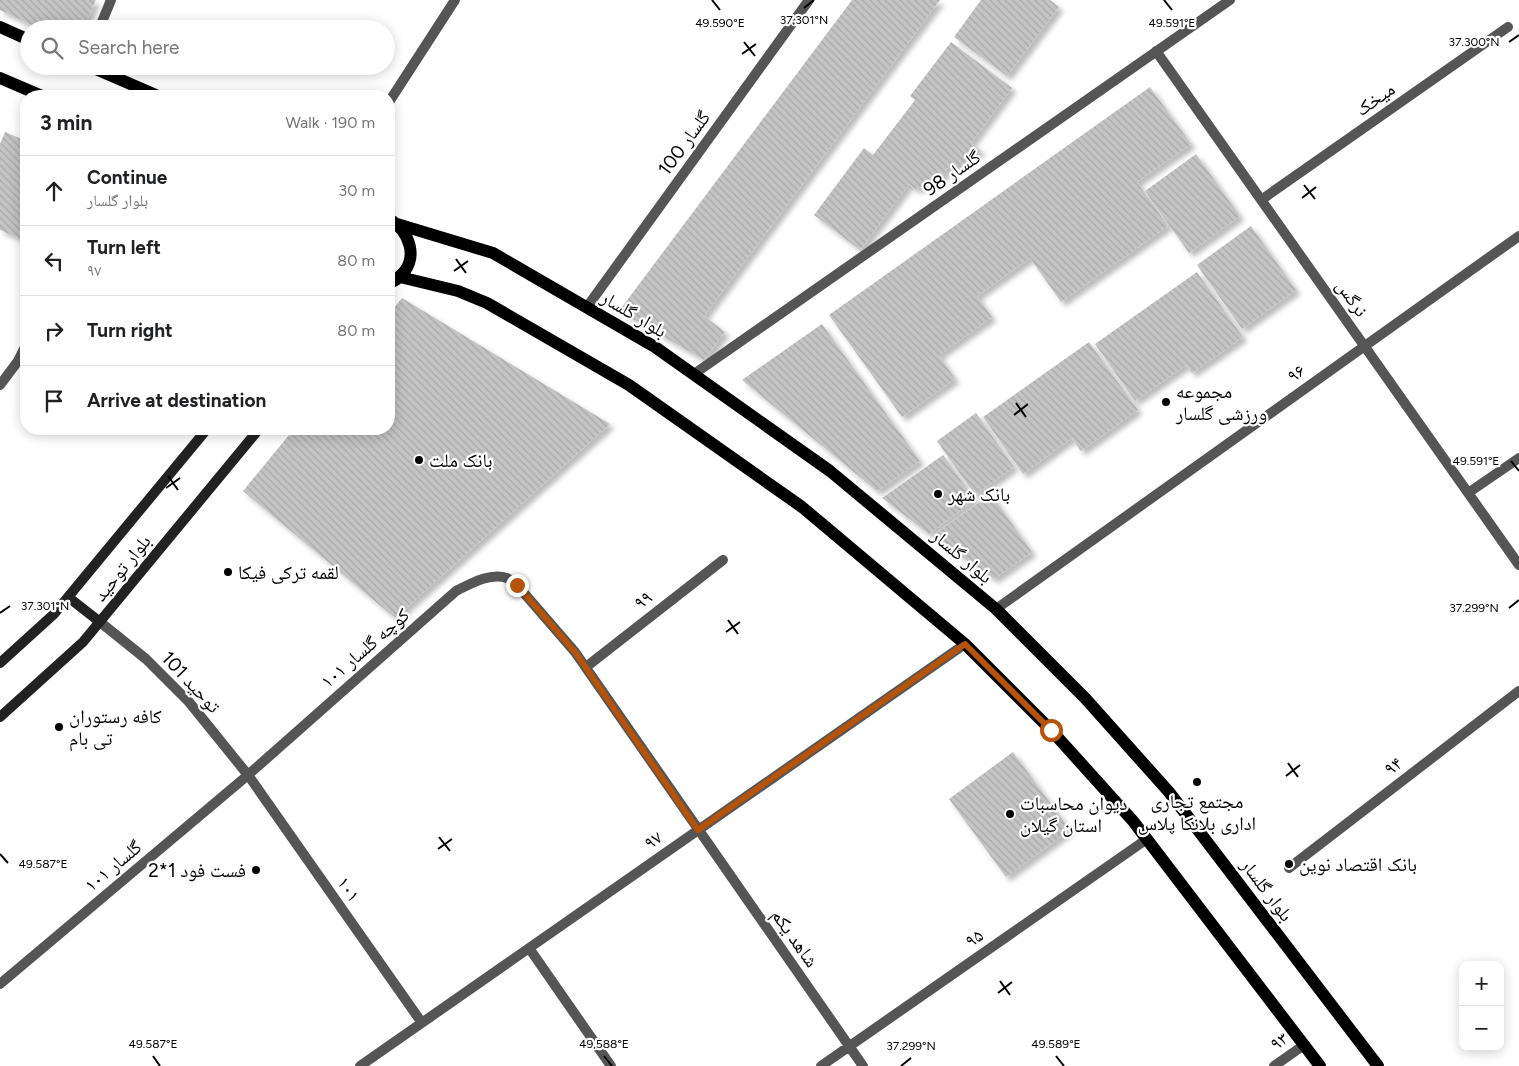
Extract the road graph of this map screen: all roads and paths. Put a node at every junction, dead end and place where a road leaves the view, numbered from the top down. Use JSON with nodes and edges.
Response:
{"nodes":[{"id":1,"x":111,"y":0,"type":"edge"},
{"id":2,"x":455,"y":0,"type":"edge"},
{"id":3,"x":809,"y":0,"type":"edge"},
{"id":4,"x":1230,"y":0,"type":"edge"},
{"id":5,"x":103,"y":20,"type":"edge"},
{"id":6,"x":0,"y":27,"type":"edge"},
{"id":7,"x":1508,"y":27,"type":"dead end"},
{"id":8,"x":20,"y":36,"type":"edge"},
{"id":9,"x":1156,"y":51,"type":"junction"},
{"id":10,"x":110,"y":75,"type":"edge"},
{"id":11,"x":0,"y":78,"type":"edge"},
{"id":12,"x":28,"y":90,"type":"edge"},
{"id":13,"x":144,"y":90,"type":"edge"},
{"id":14,"x":395,"y":93,"type":"edge"},
{"id":15,"x":1261,"y":200,"type":"junction"},
{"id":16,"x":395,"y":223,"type":"edge"},
{"id":17,"x":395,"y":224,"type":"edge"},
{"id":18,"x":1519,"y":236,"type":"edge"},
{"id":19,"x":395,"y":279,"type":"edge"},
{"id":20,"x":395,"y":280,"type":"edge"},
{"id":21,"x":587,"y":307,"type":"junction"},
{"id":22,"x":1364,"y":346,"type":"junction"},
{"id":23,"x":20,"y":357,"type":"edge"},
{"id":24,"x":694,"y":374,"type":"junction"},
{"id":25,"x":0,"y":384,"type":"edge"},
{"id":26,"x":201,"y":435,"type":"edge"},
{"id":27,"x":254,"y":435,"type":"edge"},
{"id":28,"x":1519,"y":458,"type":"edge"},
{"id":29,"x":1468,"y":493,"type":"junction"},
{"id":30,"x":723,"y":560,"type":"dead end"},
{"id":31,"x":1519,"y":565,"type":"edge"},
{"id":32,"x":517,"y":585,"type":"joint"},
{"id":33,"x":68,"y":597,"type":"junction"},
{"id":34,"x":996,"y":609,"type":"junction"},
{"id":35,"x":100,"y":622,"type":"junction"},
{"id":36,"x":965,"y":644,"type":"junction"},
{"id":37,"x":0,"y":663,"type":"edge"},
{"id":38,"x":586,"y":666,"type":"junction"},
{"id":39,"x":1519,"y":691,"type":"edge"},
{"id":40,"x":0,"y":717,"type":"edge"},
{"id":41,"x":248,"y":775,"type":"junction"},
{"id":42,"x":698,"y":830,"type":"junction"},
{"id":43,"x":1147,"y":839,"type":"junction"},
{"id":44,"x":1289,"y":868,"type":"dead end"},
{"id":45,"x":529,"y":948,"type":"junction"},
{"id":46,"x":0,"y":984,"type":"edge"},
{"id":47,"x":422,"y":1023,"type":"junction"},
{"id":48,"x":1304,"y":1045,"type":"junction"},
{"id":49,"x":849,"y":1046,"type":"junction"},
{"id":50,"x":372,"y":1063,"type":"edge"},
{"id":51,"x":360,"y":1066,"type":"edge"},
{"id":52,"x":611,"y":1066,"type":"edge"},
{"id":53,"x":821,"y":1066,"type":"edge"},
{"id":54,"x":863,"y":1066,"type":"edge"},
{"id":55,"x":1274,"y":1066,"type":"edge"},
{"id":56,"x":1320,"y":1066,"type":"edge"},
{"id":57,"x":1378,"y":1066,"type":"edge"}],
"edges":[{"from":1,"to":5,"type":"street"},
{"from":2,"to":14,"type":"street"},
{"from":3,"to":21,"type":"street","name":"گلسار 100"},
{"from":4,"to":9,"type":"street","name":"گلسار 98"},
{"from":6,"to":8,"type":"main road"},
{"from":7,"to":15,"type":"street","name":"میخک"},
{"from":9,"to":15,"type":"street","name":"نرگس"},
{"from":9,"to":24,"type":"street","name":"گلسار 98"},
{"from":10,"to":13,"type":"main road"},
{"from":11,"to":12,"type":"main road"},
{"from":15,"to":22,"type":"street","name":"نرگس"},
{"from":16,"to":21,"type":"main road","name":"بلوار گلسار"},
{"from":17,"to":19,"type":"main road"},
{"from":18,"to":22,"type":"street","name":"۹۶"},
{"from":20,"to":36,"type":"main road"},
{"from":21,"to":24,"type":"main road","name":"بلوار گلسار"},
{"from":22,"to":29,"type":"street","name":"نرگس"},
{"from":22,"to":34,"type":"street","name":"۹۶"},
{"from":23,"to":25,"type":"street"},
{"from":24,"to":34,"type":"main road","name":"بلوار گلسار"},
{"from":26,"to":33,"type":"main road","name":"بلوار توحید"},
{"from":27,"to":35,"type":"main road","name":"بلوار توحید"},
{"from":28,"to":29,"type":"street"},
{"from":29,"to":31,"type":"street","name":"نرگس"},
{"from":30,"to":38,"type":"street","name":"۹۹"},
{"from":32,"to":38,"type":"street","name":"شاهد یکم"},
{"from":32,"to":41,"type":"street","name":"کوچه گلسار ۱۰۱"},
{"from":33,"to":35,"type":"main road"},
{"from":33,"to":37,"type":"main road","name":"بلوار توحید"},
{"from":34,"to":57,"type":"main road","name":"بلوار گلسار"},
{"from":35,"to":40,"type":"main road","name":"بلوار توحید"},
{"from":35,"to":41,"type":"street","name":"توحید 101"},
{"from":36,"to":42,"type":"street","name":"۹۷"},
{"from":36,"to":43,"type":"main road"},
{"from":38,"to":42,"type":"street","name":"شاهد یکم"},
{"from":39,"to":44,"type":"street","name":"۹۴"},
{"from":41,"to":46,"type":"street","name":"گلسار ۱۰۱"},
{"from":41,"to":47,"type":"street","name":"۱۰۱"},
{"from":42,"to":45,"type":"street","name":"۹۷"},
{"from":42,"to":49,"type":"street","name":"شاهد یکم"},
{"from":43,"to":48,"type":"main road"},
{"from":43,"to":49,"type":"street","name":"۹۵"},
{"from":45,"to":47,"type":"street","name":"۹۷"},
{"from":45,"to":52,"type":"street"},
{"from":47,"to":50,"type":"street","name":"۹۷"},
{"from":48,"to":55,"type":"street","name":"۹۳"},
{"from":48,"to":56,"type":"main road"},
{"from":49,"to":53,"type":"street","name":"۹۵"},
{"from":49,"to":54,"type":"street","name":"شاهد یکم"},
{"from":50,"to":51,"type":"street","name":"۹۷"}]}
